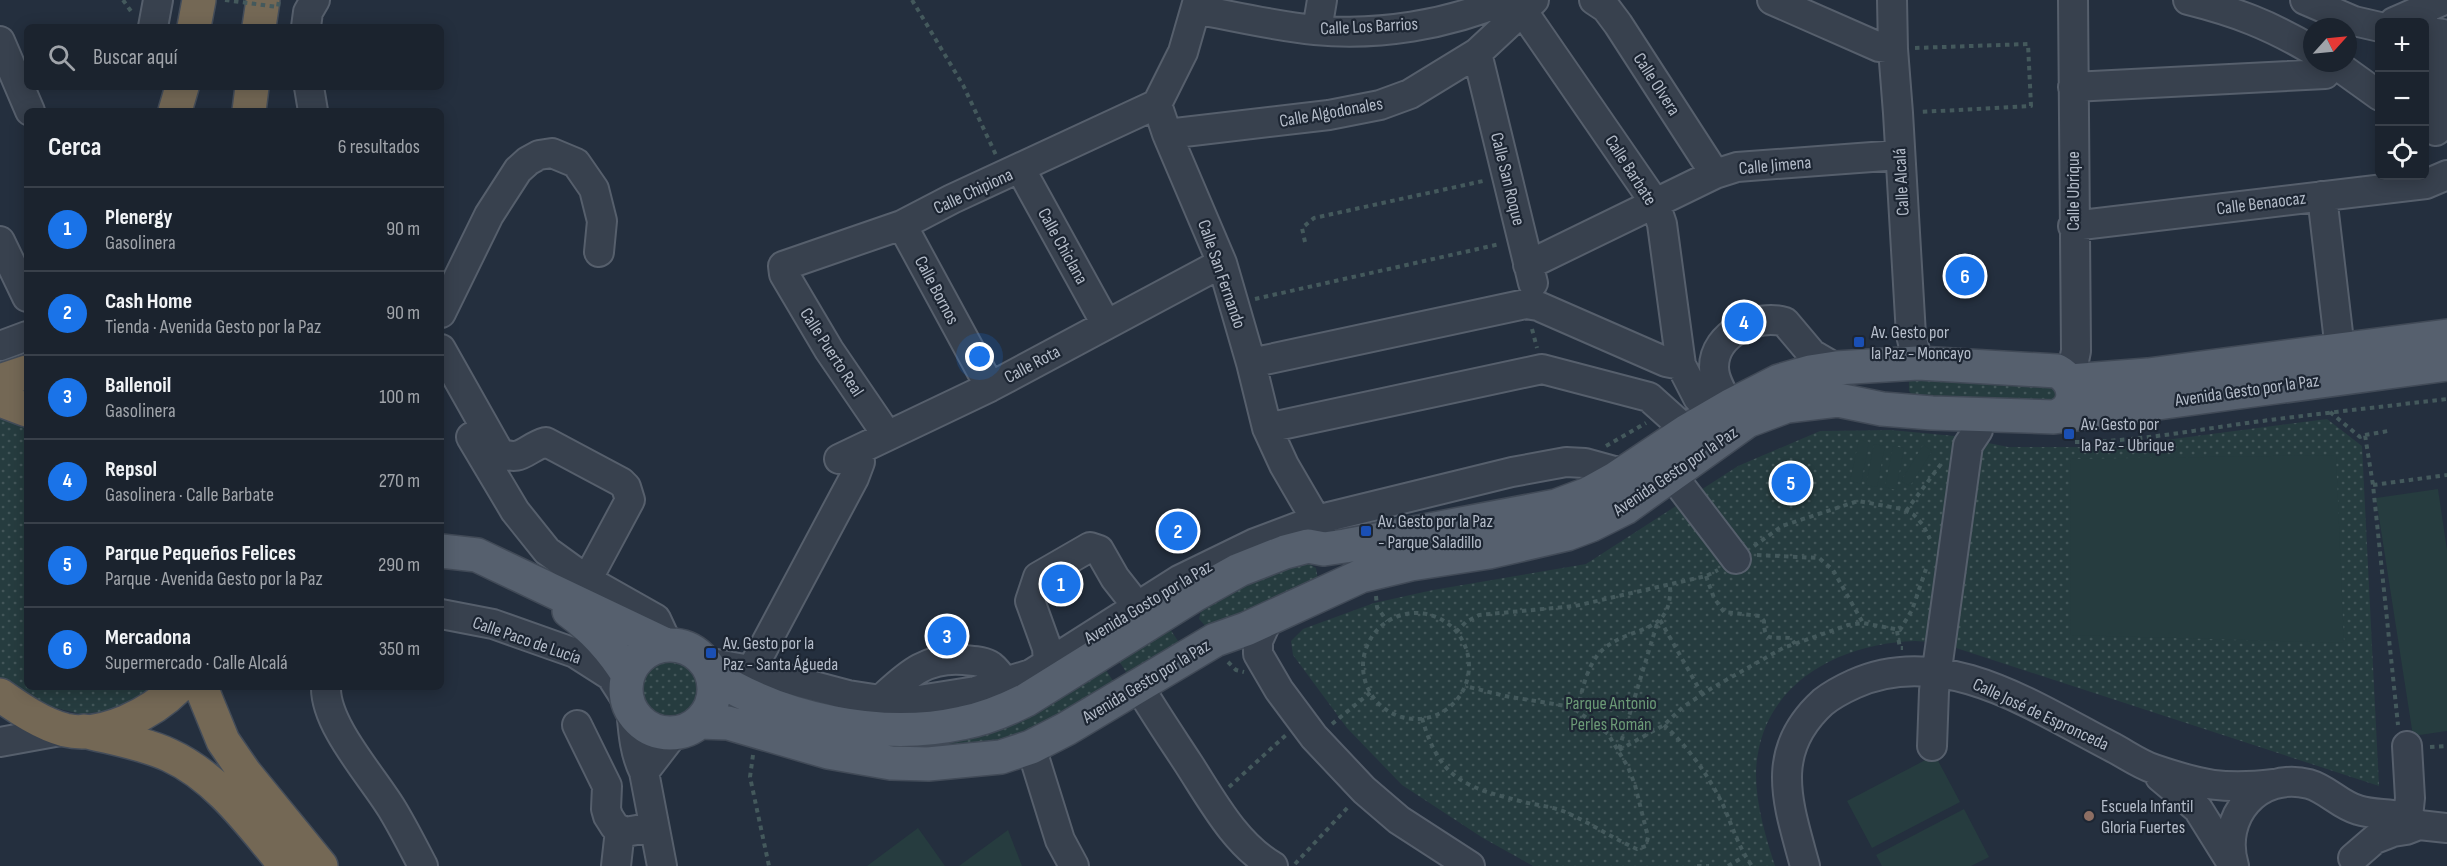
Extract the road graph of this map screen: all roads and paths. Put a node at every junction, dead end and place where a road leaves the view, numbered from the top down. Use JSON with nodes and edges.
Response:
{"nodes":[{"id":1,"x":158,"y":0,"type":"edge"},
{"id":2,"x":200,"y":0,"type":"edge"},
{"id":3,"x":225,"y":0,"type":"edge"},
{"id":4,"x":262,"y":0,"type":"edge"},
{"id":5,"x":279,"y":0,"type":"edge"},
{"id":6,"x":315,"y":0,"type":"edge"},
{"id":7,"x":912,"y":0,"type":"edge"},
{"id":8,"x":1322,"y":0,"type":"edge"},
{"id":9,"x":1593,"y":0,"type":"edge"},
{"id":10,"x":1772,"y":0,"type":"edge"},
{"id":11,"x":1892,"y":0,"type":"edge"},
{"id":12,"x":2073,"y":0,"type":"edge"},
{"id":13,"x":2188,"y":0,"type":"edge"},
{"id":14,"x":2305,"y":0,"type":"edge"},
{"id":15,"x":1519,"y":3,"type":"edge"},
{"id":16,"x":1197,"y":5,"type":"edge"},
{"id":17,"x":2345,"y":8,"type":"edge"},
{"id":18,"x":2421,"y":16,"type":"edge"},
{"id":19,"x":154,"y":24,"type":"edge"},
{"id":20,"x":195,"y":24,"type":"edge"},
{"id":21,"x":259,"y":24,"type":"edge"},
{"id":22,"x":306,"y":24,"type":"edge"},
{"id":23,"x":2375,"y":26,"type":"edge"},
{"id":24,"x":1317,"y":30,"type":"junction"},
{"id":25,"x":0,"y":41,"type":"edge"},
{"id":26,"x":2303,"y":44,"type":"edge"},
{"id":27,"x":1893,"y":49,"type":"junction"},
{"id":28,"x":1477,"y":53,"type":"junction"},
{"id":29,"x":2445,"y":57,"type":"edge"},
{"id":30,"x":2327,"y":72,"type":"edge"},
{"id":31,"x":2346,"y":72,"type":"edge"},
{"id":32,"x":2073,"y":87,"type":"junction"},
{"id":33,"x":181,"y":90,"type":"edge"},
{"id":34,"x":252,"y":90,"type":"edge"},
{"id":35,"x":310,"y":90,"type":"edge"},
{"id":36,"x":2375,"y":93,"type":"edge"},
{"id":37,"x":1157,"y":104,"type":"junction"},
{"id":38,"x":29,"y":108,"type":"edge"},
{"id":39,"x":178,"y":108,"type":"edge"},
{"id":40,"x":249,"y":108,"type":"edge"},
{"id":41,"x":312,"y":108,"type":"edge"},
{"id":42,"x":1898,"y":113,"type":"junction"},
{"id":43,"x":2436,"y":130,"type":"edge"},
{"id":44,"x":1167,"y":134,"type":"junction"},
{"id":45,"x":1899,"y":155,"type":"junction"},
{"id":46,"x":1013,"y":172,"type":"junction"},
{"id":47,"x":1715,"y":174,"type":"junction"},
{"id":48,"x":2447,"y":175,"type":"edge"},
{"id":49,"x":1485,"y":192,"type":"dead end"},
{"id":50,"x":2322,"y":196,"type":"junction"},
{"id":51,"x":1655,"y":203,"type":"junction"},
{"id":52,"x":902,"y":225,"type":"junction"},
{"id":53,"x":2073,"y":226,"type":"junction"},
{"id":54,"x":0,"y":240,"type":"edge"},
{"id":55,"x":1305,"y":242,"type":"dead end"},
{"id":56,"x":599,"y":252,"type":"dead end"},
{"id":57,"x":1525,"y":252,"type":"junction"},
{"id":58,"x":1222,"y":263,"type":"junction"},
{"id":59,"x":783,"y":266,"type":"joint"},
{"id":60,"x":24,"y":291,"type":"edge"},
{"id":61,"x":1234,"y":304,"type":"junction"},
{"id":62,"x":1532,"y":305,"type":"junction"},
{"id":63,"x":444,"y":307,"type":"edge"},
{"id":64,"x":1106,"y":324,"type":"junction"},
{"id":65,"x":2447,"y":336,"type":"edge"},
{"id":66,"x":24,"y":337,"type":"edge"},
{"id":67,"x":0,"y":346,"type":"edge"},
{"id":68,"x":2340,"y":350,"type":"junction"},
{"id":69,"x":444,"y":354,"type":"edge"},
{"id":70,"x":1251,"y":363,"type":"junction"},
{"id":71,"x":1918,"y":363,"type":"junction"},
{"id":72,"x":1681,"y":364,"type":"junction"},
{"id":73,"x":2447,"y":364,"type":"edge"},
{"id":74,"x":1836,"y":368,"type":"junction"},
{"id":75,"x":1542,"y":369,"type":"junction"},
{"id":76,"x":24,"y":373,"type":"edge"},
{"id":77,"x":0,"y":381,"type":"edge"},
{"id":78,"x":2070,"y":381,"type":"junction"},
{"id":79,"x":990,"y":387,"type":"junction"},
{"id":80,"x":444,"y":391,"type":"edge"},
{"id":81,"x":0,"y":400,"type":"edge"},
{"id":82,"x":24,"y":409,"type":"edge"},
{"id":83,"x":1725,"y":409,"type":"junction"},
{"id":84,"x":1919,"y":411,"type":"junction"},
{"id":85,"x":2330,"y":412,"type":"dead end"},
{"id":86,"x":2054,"y":417,"type":"junction"},
{"id":87,"x":1267,"y":428,"type":"junction"},
{"id":88,"x":1687,"y":431,"type":"junction"},
{"id":89,"x":2388,"y":431,"type":"dead end"},
{"id":90,"x":887,"y":435,"type":"junction"},
{"id":91,"x":2365,"y":435,"type":"junction"},
{"id":92,"x":1973,"y":439,"type":"joint"},
{"id":93,"x":2447,"y":475,"type":"edge"},
{"id":94,"x":1672,"y":476,"type":"junction"},
{"id":95,"x":2373,"y":485,"type":"junction"},
{"id":96,"x":1906,"y":511,"type":"junction"},
{"id":97,"x":1320,"y":534,"type":"junction"},
{"id":98,"x":444,"y":537,"type":"edge"},
{"id":99,"x":1931,"y":544,"type":"dead end"},
{"id":100,"x":444,"y":551,"type":"edge"},
{"id":101,"x":477,"y":555,"type":"junction"},
{"id":102,"x":1739,"y":557,"type":"junction"},
{"id":103,"x":444,"y":563,"type":"edge"},
{"id":104,"x":1927,"y":566,"type":"dead end"},
{"id":105,"x":1706,"y":576,"type":"junction"},
{"id":106,"x":587,"y":580,"type":"junction"},
{"id":107,"x":1670,"y":585,"type":"junction"},
{"id":108,"x":1378,"y":590,"type":"dead end"},
{"id":109,"x":1328,"y":591,"type":"junction"},
{"id":110,"x":1196,"y":594,"type":"junction"},
{"id":111,"x":1137,"y":606,"type":"junction"},
{"id":112,"x":444,"y":615,"type":"edge"},
{"id":113,"x":1268,"y":619,"type":"junction"},
{"id":114,"x":1387,"y":622,"type":"junction"},
{"id":115,"x":1658,"y":622,"type":"junction"},
{"id":116,"x":1863,"y":623,"type":"junction"},
{"id":117,"x":1897,"y":631,"type":"junction"},
{"id":118,"x":1456,"y":632,"type":"junction"},
{"id":119,"x":1221,"y":639,"type":"junction"},
{"id":120,"x":1795,"y":644,"type":"junction"},
{"id":121,"x":667,"y":645,"type":"junction"},
{"id":122,"x":1257,"y":654,"type":"junction"},
{"id":123,"x":1938,"y":661,"type":"junction"},
{"id":124,"x":1047,"y":663,"type":"junction"},
{"id":125,"x":727,"y":675,"type":"junction"},
{"id":126,"x":1138,"y":685,"type":"junction"},
{"id":127,"x":1465,"y":686,"type":"junction"},
{"id":128,"x":175,"y":690,"type":"edge"},
{"id":129,"x":202,"y":690,"type":"edge"},
{"id":130,"x":327,"y":690,"type":"edge"},
{"id":131,"x":1015,"y":691,"type":"junction"},
{"id":132,"x":1371,"y":693,"type":"junction"},
{"id":133,"x":1702,"y":694,"type":"junction"},
{"id":134,"x":0,"y":695,"type":"edge"},
{"id":135,"x":630,"y":696,"type":"junction"},
{"id":136,"x":881,"y":700,"type":"junction"},
{"id":137,"x":1577,"y":710,"type":"junction"},
{"id":138,"x":1422,"y":718,"type":"junction"},
{"id":139,"x":577,"y":725,"type":"dead end"},
{"id":140,"x":846,"y":725,"type":"junction"},
{"id":141,"x":1664,"y":725,"type":"junction"},
{"id":142,"x":687,"y":728,"type":"junction"},
{"id":143,"x":1308,"y":729,"type":"junction"},
{"id":144,"x":75,"y":730,"type":"junction"},
{"id":145,"x":0,"y":742,"type":"edge"},
{"id":146,"x":2411,"y":742,"type":"junction"},
{"id":147,"x":1932,"y":746,"type":"dead end"},
{"id":148,"x":2447,"y":746,"type":"edge"},
{"id":149,"x":1031,"y":747,"type":"junction"},
{"id":150,"x":1618,"y":750,"type":"junction"},
{"id":151,"x":753,"y":754,"type":"dead end"},
{"id":152,"x":2152,"y":769,"type":"junction"},
{"id":153,"x":644,"y":772,"type":"junction"},
{"id":154,"x":2274,"y":784,"type":"junction"},
{"id":155,"x":1364,"y":790,"type":"junction"},
{"id":156,"x":2335,"y":798,"type":"junction"},
{"id":157,"x":1213,"y":801,"type":"junction"},
{"id":158,"x":2413,"y":821,"type":"junction"},
{"id":159,"x":654,"y":826,"type":"junction"},
{"id":160,"x":2447,"y":828,"type":"edge"},
{"id":161,"x":620,"y":830,"type":"junction"},
{"id":162,"x":1745,"y":855,"type":"junction"},
{"id":163,"x":2352,"y":862,"type":"edge"},
{"id":164,"x":286,"y":866,"type":"edge"},
{"id":165,"x":321,"y":866,"type":"edge"},
{"id":166,"x":423,"y":866,"type":"edge"},
{"id":167,"x":616,"y":866,"type":"edge"},
{"id":168,"x":662,"y":866,"type":"edge"},
{"id":169,"x":769,"y":866,"type":"edge"},
{"id":170,"x":1074,"y":866,"type":"edge"},
{"id":171,"x":1274,"y":866,"type":"edge"},
{"id":172,"x":1294,"y":866,"type":"edge"},
{"id":173,"x":1470,"y":866,"type":"edge"},
{"id":174,"x":1697,"y":866,"type":"edge"},
{"id":175,"x":1709,"y":866,"type":"edge"},
{"id":176,"x":1728,"y":866,"type":"edge"},
{"id":177,"x":1752,"y":866,"type":"edge"},
{"id":178,"x":1804,"y":866,"type":"edge"},
{"id":179,"x":2234,"y":866,"type":"edge"}],
"edges":[{"from":1,"to":19,"type":"street"},
{"from":2,"to":20,"type":"highway"},
{"from":3,"to":5,"type":"path","bridge":true},
{"from":4,"to":21,"type":"highway"},
{"from":6,"to":22,"type":"street"},
{"from":7,"to":46,"type":"path"},
{"from":8,"to":24,"type":"street"},
{"from":9,"to":47,"type":"street","name":"Calle Olvera"},
{"from":10,"to":27,"type":"street"},
{"from":11,"to":27,"type":"street","name":"Calle Alcalá"},
{"from":12,"to":32,"type":"street","name":"Calle Ubrique"},
{"from":13,"to":26,"type":"street"},
{"from":14,"to":17,"type":"street"},
{"from":15,"to":24,"type":"street","name":"Calle Los Barrios"},
{"from":15,"to":28,"type":"street","name":"Calle Algodonales"},
{"from":15,"to":51,"type":"street","name":"Calle Barbate"},
{"from":16,"to":24,"type":"street","name":"Calle Los Barrios"},
{"from":16,"to":37,"type":"street"},
{"from":17,"to":23,"type":"street"},
{"from":18,"to":29,"type":"street"},
{"from":25,"to":38,"type":"street"},
{"from":27,"to":42,"type":"street","name":"Calle Alcalá"},
{"from":27,"to":42,"type":"path"},
{"from":28,"to":44,"type":"street","name":"Calle Algodonales"},
{"from":28,"to":57,"type":"street","name":"Calle San Roque"},
{"from":29,"to":43,"type":"street"},
{"from":30,"to":32,"type":"street"},
{"from":31,"to":36,"type":"street"},
{"from":32,"to":53,"type":"street","name":"Calle Ubrique"},
{"from":33,"to":39,"type":"highway"},
{"from":34,"to":40,"type":"highway"},
{"from":35,"to":41,"type":"street"},
{"from":37,"to":44,"type":"street","name":"Calle San Fernando"},
{"from":37,"to":46,"type":"street","name":"Calle Chipiona"},
{"from":42,"to":45,"type":"street","name":"Calle Alcalá"},
{"from":44,"to":58,"type":"street","name":"Calle San Fernando"},
{"from":45,"to":47,"type":"street","name":"Calle Jimena"},
{"from":45,"to":71,"type":"street","name":"Calle Alcalá"},
{"from":46,"to":52,"type":"street","name":"Calle Chipiona"},
{"from":46,"to":64,"type":"street","name":"Calle Chiclana"},
{"from":47,"to":51,"type":"street","name":"Calle Jimena"},
{"from":48,"to":50,"type":"street","name":"Calle Benaocaz"},
{"from":49,"to":55,"type":"path"},
{"from":50,"to":53,"type":"street","name":"Calle Benaocaz"},
{"from":50,"to":68,"type":"street"},
{"from":51,"to":57,"type":"street","name":"Calle Jimena"},
{"from":51,"to":72,"type":"street","name":"Calle Barbate"},
{"from":52,"to":59,"type":"street","name":"Calle Chipiona"},
{"from":52,"to":79,"type":"street","name":"Calle Bornos"},
{"from":53,"to":78,"type":"street","name":"Calle Ubrique"},
{"from":54,"to":60,"type":"street"},
{"from":56,"to":63,"type":"street"},
{"from":57,"to":61,"type":"path"},
{"from":57,"to":62,"type":"street","name":"Calle San Roque"},
{"from":58,"to":61,"type":"street","name":"Calle San Fernando"},
{"from":58,"to":64,"type":"street","name":"Calle Rota"},
{"from":59,"to":90,"type":"street","name":"Calle Puerto Real"},
{"from":61,"to":70,"type":"street","name":"Calle San Fernando"},
{"from":62,"to":70,"type":"street"},
{"from":62,"to":72,"type":"street"},
{"from":62,"to":75,"type":"path"},
{"from":64,"to":79,"type":"street","name":"Calle Rota"},
{"from":65,"to":68,"type":"main road","name":"Avenida Gesto por la Paz"},
{"from":66,"to":67,"type":"street"},
{"from":68,"to":78,"type":"main road","name":"Avenida Gesto por la Paz"},
{"from":69,"to":106,"type":"street"},
{"from":70,"to":87,"type":"street","name":"Calle San Fernando"},
{"from":71,"to":74,"type":"main road","name":"Avenida Gesto por la Paz"},
{"from":71,"to":78,"type":"main road","name":"Avenida Gesto por la Paz"},
{"from":71,"to":84,"type":"main road"},
{"from":72,"to":83,"type":"street","name":"Calle Barbate"},
{"from":73,"to":86,"type":"main road","name":"Avenida Gesto por la Paz"},
{"from":74,"to":83,"type":"main road","name":"Avenida Gesto por la Paz"},
{"from":74,"to":83,"type":"street"},
{"from":75,"to":87,"type":"street"},
{"from":75,"to":88,"type":"street"},
{"from":76,"to":77,"type":"highway"},
{"from":78,"to":86,"type":"main road"},
{"from":79,"to":90,"type":"street","name":"Calle Rota"},
{"from":80,"to":106,"type":"street"},
{"from":81,"to":82,"type":"highway"},
{"from":83,"to":88,"type":"main road","name":"Avenida Gesto por la Paz"},
{"from":84,"to":86,"type":"main road","name":"Avenida Gesto por la Paz"},
{"from":84,"to":94,"type":"main road","name":"Avenida Gesto por la Paz"},
{"from":85,"to":91,"type":"path"},
{"from":87,"to":97,"type":"street","name":"Calle San Fernando"},
{"from":88,"to":97,"type":"main road","name":"Avenida Gesto por la Paz"},
{"from":89,"to":91,"type":"path"},
{"from":90,"to":125,"type":"street","name":"Calle Rota"},
{"from":91,"to":95,"type":"path"},
{"from":92,"to":96,"type":"path"},
{"from":92,"to":123,"type":"street"},
{"from":93,"to":95,"type":"path"},
{"from":94,"to":102,"type":"street"},
{"from":94,"to":109,"type":"main road","name":"Avenida Gesto por la Paz"},
{"from":95,"to":146,"type":"path"},
{"from":96,"to":99,"type":"path"},
{"from":96,"to":102,"type":"path"},
{"from":97,"to":109,"type":"main road"},
{"from":97,"to":110,"type":"main road","name":"Avenida Gesto por la Paz"},
{"from":97,"to":111,"type":"street","name":"Avenida Gosto por la Paz"},
{"from":98,"to":101,"type":"main road"},
{"from":100,"to":101,"type":"main road"},
{"from":101,"to":121,"type":"main road"},
{"from":102,"to":105,"type":"path"},
{"from":102,"to":116,"type":"path"},
{"from":103,"to":135,"type":"main road"},
{"from":104,"to":117,"type":"path"},
{"from":105,"to":107,"type":"path"},
{"from":105,"to":120,"type":"path"},
{"from":106,"to":121,"type":"street"},
{"from":107,"to":115,"type":"path"},
{"from":107,"to":118,"type":"path"},
{"from":108,"to":114,"type":"path"},
{"from":109,"to":113,"type":"main road","name":"Avenida Gesto por la Paz"},
{"from":110,"to":119,"type":"main road"},
{"from":110,"to":131,"type":"main road","name":"Avenida Gesto por la Paz"},
{"from":111,"to":124,"type":"street","name":"Avenida Gosto por la Paz"},
{"from":111,"to":124,"type":"street"},
{"from":112,"to":135,"type":"street","name":"Calle Paco de Lucía"},
{"from":113,"to":119,"type":"main road","name":"Avenida Gesto por la Paz"},
{"from":113,"to":122,"type":"street"},
{"from":114,"to":118,"type":"path"},
{"from":114,"to":132,"type":"path"},
{"from":115,"to":133,"type":"path"},
{"from":115,"to":137,"type":"path"},
{"from":115,"to":150,"type":"path"},
{"from":116,"to":117,"type":"path"},
{"from":116,"to":120,"type":"path"},
{"from":117,"to":123,"type":"path"},
{"from":118,"to":127,"type":"path"},
{"from":119,"to":122,"type":"street"},
{"from":119,"to":126,"type":"main road","name":"Avenida Gesto por la Paz"},
{"from":120,"to":133,"type":"path"},
{"from":121,"to":125,"type":"main road"},
{"from":121,"to":135,"type":"main road"},
{"from":122,"to":143,"type":"street"},
{"from":123,"to":147,"type":"street"},
{"from":123,"to":152,"type":"street","name":"Calle José de Espronceda"},
{"from":123,"to":178,"type":"street","name":"Calle José de Espronceda"},
{"from":124,"to":131,"type":"street","name":"Avenida Gosto por la Paz"},
{"from":125,"to":136,"type":"street"},
{"from":125,"to":140,"type":"main road","name":"Avenida Gesto por la Paz"},
{"from":125,"to":142,"type":"main road"},
{"from":126,"to":149,"type":"main road","name":"Avenida Gesto por la Paz"},
{"from":126,"to":157,"type":"street"},
{"from":127,"to":137,"type":"path"},
{"from":127,"to":138,"type":"path"},
{"from":128,"to":144,"type":"highway"},
{"from":129,"to":165,"type":"highway"},
{"from":130,"to":166,"type":"street"},
{"from":131,"to":136,"type":"street"},
{"from":131,"to":140,"type":"main road","name":"Avenida Gesto por la Paz"},
{"from":132,"to":138,"type":"path"},
{"from":132,"to":143,"type":"path"},
{"from":133,"to":141,"type":"path"},
{"from":134,"to":144,"type":"highway"},
{"from":135,"to":142,"type":"main road"},
{"from":135,"to":153,"type":"street"},
{"from":136,"to":140,"type":"street"},
{"from":137,"to":150,"type":"path"},
{"from":138,"to":150,"type":"path"},
{"from":139,"to":161,"type":"street"},
{"from":141,"to":150,"type":"path"},
{"from":141,"to":162,"type":"path"},
{"from":142,"to":149,"type":"main road","name":"Avenida Gesto por la Paz"},
{"from":142,"to":153,"type":"street"},
{"from":143,"to":155,"type":"street"},
{"from":143,"to":157,"type":"path"},
{"from":144,"to":145,"type":"street"},
{"from":144,"to":164,"type":"highway"},
{"from":146,"to":148,"type":"path"},
{"from":146,"to":158,"type":"street"},
{"from":149,"to":170,"type":"street"},
{"from":151,"to":169,"type":"path"},
{"from":152,"to":154,"type":"street","name":"Calle José de Espronceda"},
{"from":152,"to":179,"type":"street","name":"Calle José de Espronceda"},
{"from":153,"to":159,"type":"street"},
{"from":154,"to":156,"type":"street","name":"Calle José de Espronceda"},
{"from":154,"to":179,"type":"street"},
{"from":155,"to":172,"type":"path"},
{"from":155,"to":173,"type":"street"},
{"from":156,"to":158,"type":"street","name":"Calle José de Espronceda"},
{"from":156,"to":163,"type":"street"},
{"from":157,"to":171,"type":"street"},
{"from":158,"to":160,"type":"street","name":"Calle José de Espronceda"},
{"from":158,"to":163,"type":"street"},
{"from":159,"to":161,"type":"street"},
{"from":159,"to":168,"type":"street"},
{"from":161,"to":167,"type":"street"},
{"from":162,"to":176,"type":"path"},
{"from":162,"to":177,"type":"path"},
{"from":174,"to":175,"type":"path"}]}
